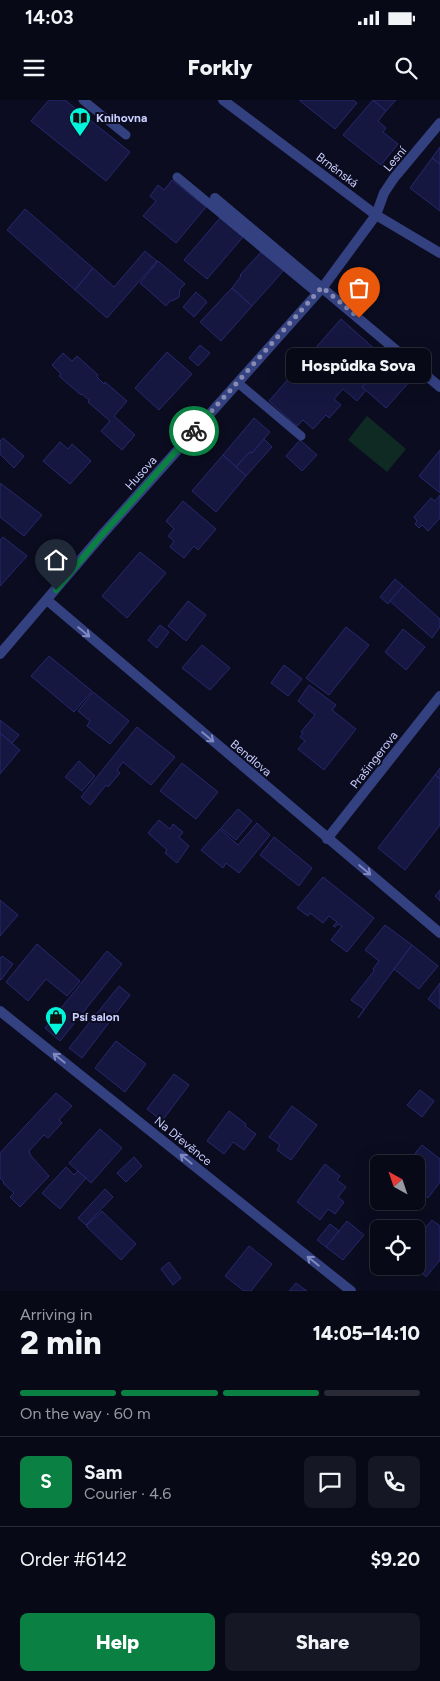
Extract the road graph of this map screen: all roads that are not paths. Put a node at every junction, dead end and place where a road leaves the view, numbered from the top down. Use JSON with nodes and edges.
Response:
{"nodes":[{"id":1,"x":83,"y":100,"type":"edge"},
{"id":2,"x":223,"y":100,"type":"edge"},
{"id":3,"x":440,"y":123,"type":"edge"},
{"id":4,"x":126,"y":135,"type":"dead end"},
{"id":5,"x":178,"y":177,"type":"dead end"},
{"id":6,"x":215,"y":198,"type":"dead end"},
{"id":7,"x":376,"y":215,"type":"junction"},
{"id":8,"x":440,"y":254,"type":"edge"},
{"id":9,"x":320,"y":290,"type":"junction"},
{"id":10,"x":238,"y":382,"type":"junction"},
{"id":11,"x":440,"y":387,"type":"edge"},
{"id":12,"x":301,"y":436,"type":"dead end"},
{"id":13,"x":47,"y":600,"type":"junction"},
{"id":14,"x":0,"y":654,"type":"edge"},
{"id":15,"x":440,"y":696,"type":"edge"},
{"id":16,"x":328,"y":839,"type":"junction"},
{"id":17,"x":440,"y":933,"type":"edge"},
{"id":18,"x":0,"y":1011,"type":"edge"},
{"id":19,"x":351,"y":1291,"type":"edge"}],
"edges":[{"from":1,"to":4,"type":"lane"},
{"from":2,"to":7,"type":"street","name":"Brněnská"},
{"from":3,"to":7,"type":"street","name":"Lesní"},
{"from":5,"to":9,"type":"lane"},
{"from":6,"to":9,"type":"street"},
{"from":7,"to":8,"type":"street","name":"Brněnská"},
{"from":7,"to":9,"type":"street","name":"Husova"},
{"from":9,"to":10,"type":"street","name":"Husova"},
{"from":9,"to":11,"type":"street"},
{"from":10,"to":12,"type":"lane"},
{"from":10,"to":13,"type":"street","name":"Husova"},
{"from":13,"to":14,"type":"street","name":"Husova"},
{"from":13,"to":16,"type":"street","name":"Bendlova","one_way":true},
{"from":15,"to":16,"type":"street","name":"Prašingerova"},
{"from":16,"to":17,"type":"street","name":"Bendlova","one_way":true},
{"from":19,"to":18,"type":"street","name":"Na Dřevěnce","one_way":true}]}
